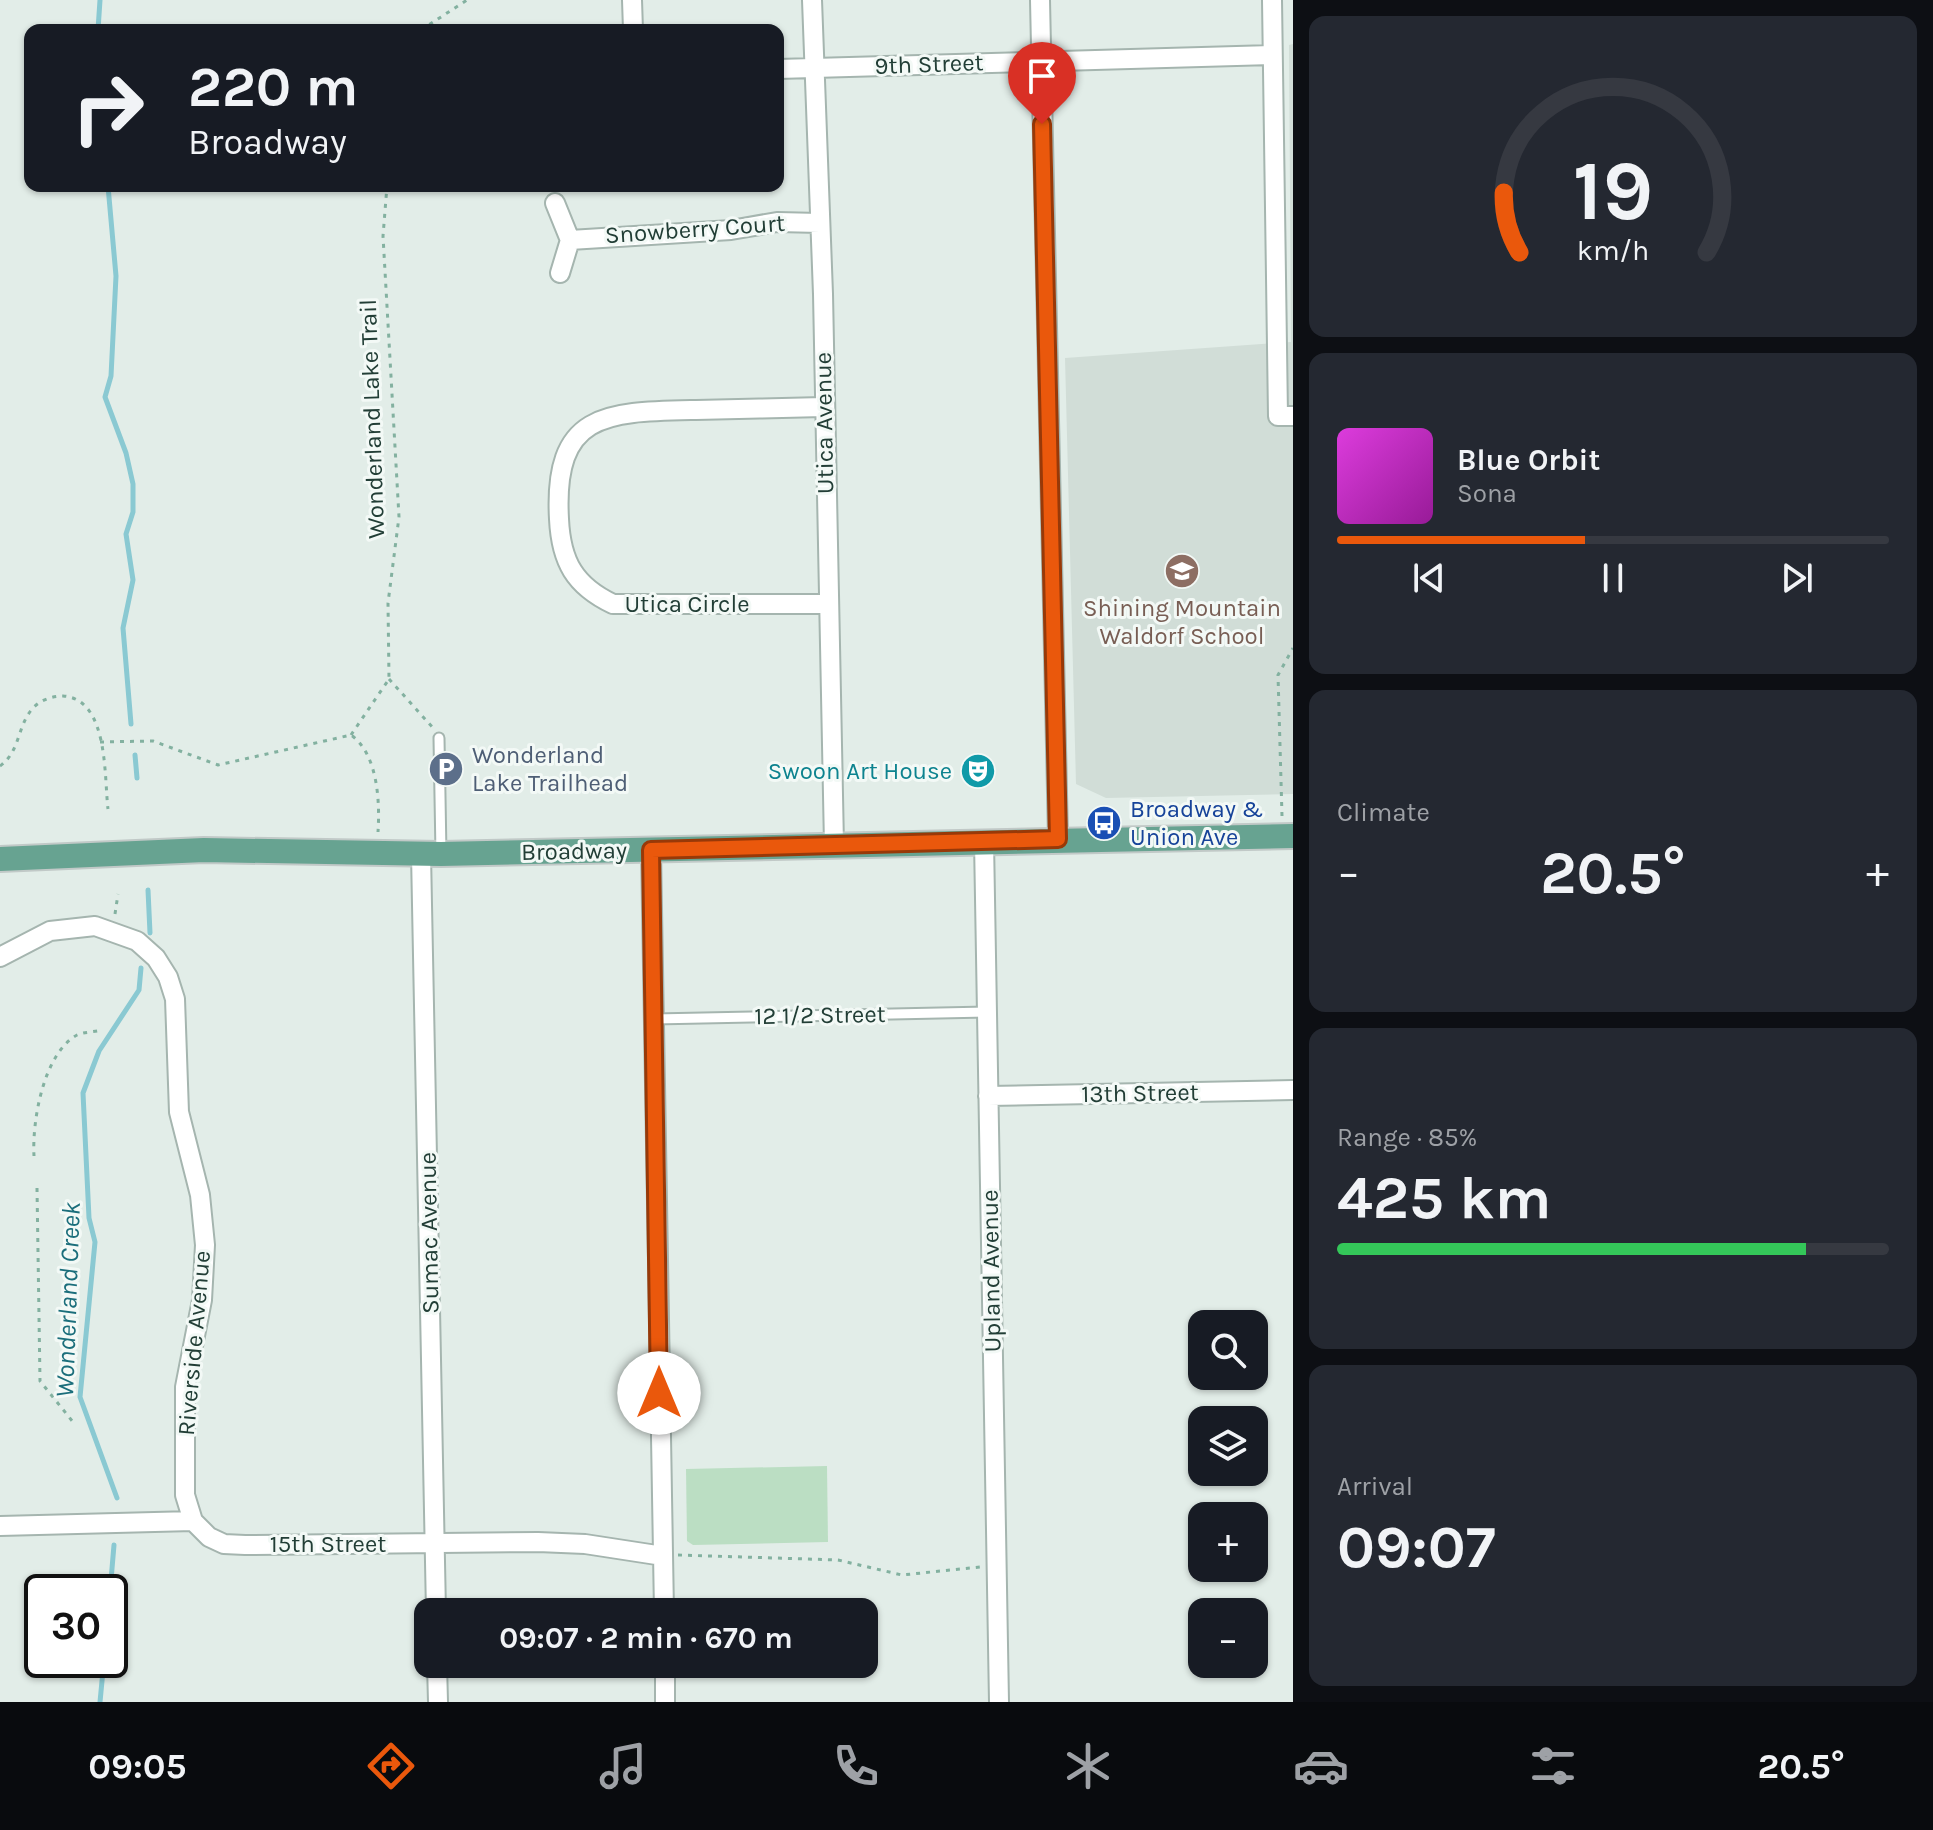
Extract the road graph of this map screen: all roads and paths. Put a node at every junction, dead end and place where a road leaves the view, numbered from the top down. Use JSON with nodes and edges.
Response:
{"nodes":[{"id":1,"x":467,"y":0,"type":"edge"},
{"id":2,"x":632,"y":0,"type":"edge"},
{"id":3,"x":812,"y":0,"type":"edge"},
{"id":4,"x":1040,"y":0,"type":"edge"},
{"id":5,"x":1272,"y":0,"type":"edge"},
{"id":6,"x":430,"y":24,"type":"edge"},
{"id":7,"x":633,"y":24,"type":"edge"},
{"id":8,"x":1272,"y":55,"type":"junction"},
{"id":9,"x":1041,"y":61,"type":"junction"},
{"id":10,"x":813,"y":68,"type":"junction"},
{"id":11,"x":784,"y":69,"type":"edge"},
{"id":12,"x":387,"y":192,"type":"edge"},
{"id":13,"x":555,"y":203,"type":"dead end"},
{"id":14,"x":820,"y":223,"type":"junction"},
{"id":15,"x":570,"y":240,"type":"junction"},
{"id":16,"x":560,"y":273,"type":"dead end"},
{"id":17,"x":823,"y":407,"type":"junction"},
{"id":18,"x":1285,"y":416,"type":"edge"},
{"id":19,"x":827,"y":604,"type":"junction"},
{"id":20,"x":1293,"y":648,"type":"edge"},
{"id":21,"x":389,"y":679,"type":"junction"},
{"id":22,"x":351,"y":735,"type":"junction"},
{"id":23,"x":439,"y":738,"type":"joint"},
{"id":24,"x":100,"y":742,"type":"junction"},
{"id":25,"x":0,"y":766,"type":"edge"},
{"id":26,"x":108,"y":809,"type":"dead end"},
{"id":27,"x":1288,"y":836,"type":"edge"},
{"id":28,"x":1058,"y":839,"type":"junction"},
{"id":29,"x":984,"y":841,"type":"junction"},
{"id":30,"x":834,"y":845,"type":"junction"},
{"id":31,"x":651,"y":850,"type":"junction"},
{"id":32,"x":376,"y":854,"type":"junction"},
{"id":33,"x":431,"y":854,"type":"junction"},
{"id":34,"x":0,"y":859,"type":"edge"},
{"id":35,"x":118,"y":894,"type":"dead end"},
{"id":36,"x":111,"y":930,"type":"junction"},
{"id":37,"x":0,"y":957,"type":"edge"},
{"id":38,"x":987,"y":1012,"type":"junction"},
{"id":39,"x":654,"y":1019,"type":"junction"},
{"id":40,"x":102,"y":1030,"type":"dead end"},
{"id":41,"x":1293,"y":1090,"type":"edge"},
{"id":42,"x":988,"y":1096,"type":"junction"},
{"id":43,"x":34,"y":1156,"type":"dead end"},
{"id":44,"x":37,"y":1188,"type":"dead end"},
{"id":45,"x":73,"y":1422,"type":"dead end"},
{"id":46,"x":193,"y":1521,"type":"junction"},
{"id":47,"x":0,"y":1526,"type":"edge"},
{"id":48,"x":435,"y":1544,"type":"junction"},
{"id":49,"x":663,"y":1556,"type":"junction"},
{"id":50,"x":996,"y":1566,"type":"junction"},
{"id":51,"x":436,"y":1598,"type":"edge"},
{"id":52,"x":664,"y":1598,"type":"edge"},
{"id":53,"x":437,"y":1678,"type":"edge"},
{"id":54,"x":665,"y":1678,"type":"edge"},
{"id":55,"x":438,"y":1702,"type":"edge"},
{"id":56,"x":665,"y":1702,"type":"edge"},
{"id":57,"x":999,"y":1702,"type":"edge"}],
"edges":[{"from":1,"to":6,"type":"path"},
{"from":2,"to":7,"type":"street"},
{"from":3,"to":10,"type":"street","name":"Utica Avenue"},
{"from":4,"to":9,"type":"street"},
{"from":5,"to":8,"type":"street"},
{"from":8,"to":9,"type":"street","name":"9th Street"},
{"from":8,"to":18,"type":"street"},
{"from":9,"to":10,"type":"street","name":"9th Street"},
{"from":9,"to":28,"type":"street"},
{"from":10,"to":11,"type":"street","name":"9th Street"},
{"from":10,"to":14,"type":"street","name":"Utica Avenue"},
{"from":12,"to":21,"type":"path","name":"Wonderland Lake Trail"},
{"from":13,"to":15,"type":"street","name":"Snowberry Court"},
{"from":14,"to":15,"type":"street","name":"Snowberry Court"},
{"from":14,"to":17,"type":"street","name":"Utica Avenue"},
{"from":15,"to":16,"type":"street","name":"Snowberry Court"},
{"from":17,"to":19,"type":"street","name":"Utica Avenue"},
{"from":17,"to":19,"type":"street","name":"Utica Circle"},
{"from":19,"to":30,"type":"street","name":"Utica Avenue"},
{"from":20,"to":27,"type":"path"},
{"from":21,"to":22,"type":"path"},
{"from":21,"to":23,"type":"path"},
{"from":22,"to":24,"type":"path"},
{"from":22,"to":32,"type":"path"},
{"from":23,"to":33,"type":"lane"},
{"from":24,"to":25,"type":"path"},
{"from":24,"to":26,"type":"path"},
{"from":27,"to":28,"type":"main road","name":"Broadway"},
{"from":28,"to":29,"type":"main road","name":"Broadway"},
{"from":29,"to":30,"type":"main road","name":"Broadway"},
{"from":29,"to":38,"type":"street","name":"Upland Avenue"},
{"from":30,"to":31,"type":"main road","name":"Broadway"},
{"from":31,"to":33,"type":"main road","name":"Broadway"},
{"from":31,"to":39,"type":"street"},
{"from":32,"to":33,"type":"main road","name":"Broadway"},
{"from":32,"to":34,"type":"main road","name":"Broadway"},
{"from":33,"to":48,"type":"street","name":"Sumac Avenue"},
{"from":35,"to":36,"type":"path"},
{"from":36,"to":37,"type":"street","name":"Riverside Avenue"},
{"from":36,"to":46,"type":"street","name":"Riverside Avenue"},
{"from":38,"to":39,"type":"lane","name":"12 1/2 Street"},
{"from":38,"to":42,"type":"street","name":"Upland Avenue"},
{"from":39,"to":49,"type":"street"},
{"from":40,"to":43,"type":"path"},
{"from":41,"to":42,"type":"street","name":"13th Street"},
{"from":42,"to":50,"type":"street","name":"Upland Avenue"},
{"from":44,"to":45,"type":"path"},
{"from":46,"to":47,"type":"street"},
{"from":46,"to":48,"type":"street","name":"15th Street"},
{"from":48,"to":49,"type":"street","name":"15th Street"},
{"from":48,"to":51,"type":"street","name":"Sumac Avenue"},
{"from":49,"to":50,"type":"path"},
{"from":49,"to":52,"type":"street"},
{"from":50,"to":57,"type":"street","name":"Upland Avenue"},
{"from":53,"to":55,"type":"street"},
{"from":54,"to":56,"type":"street"}]}
